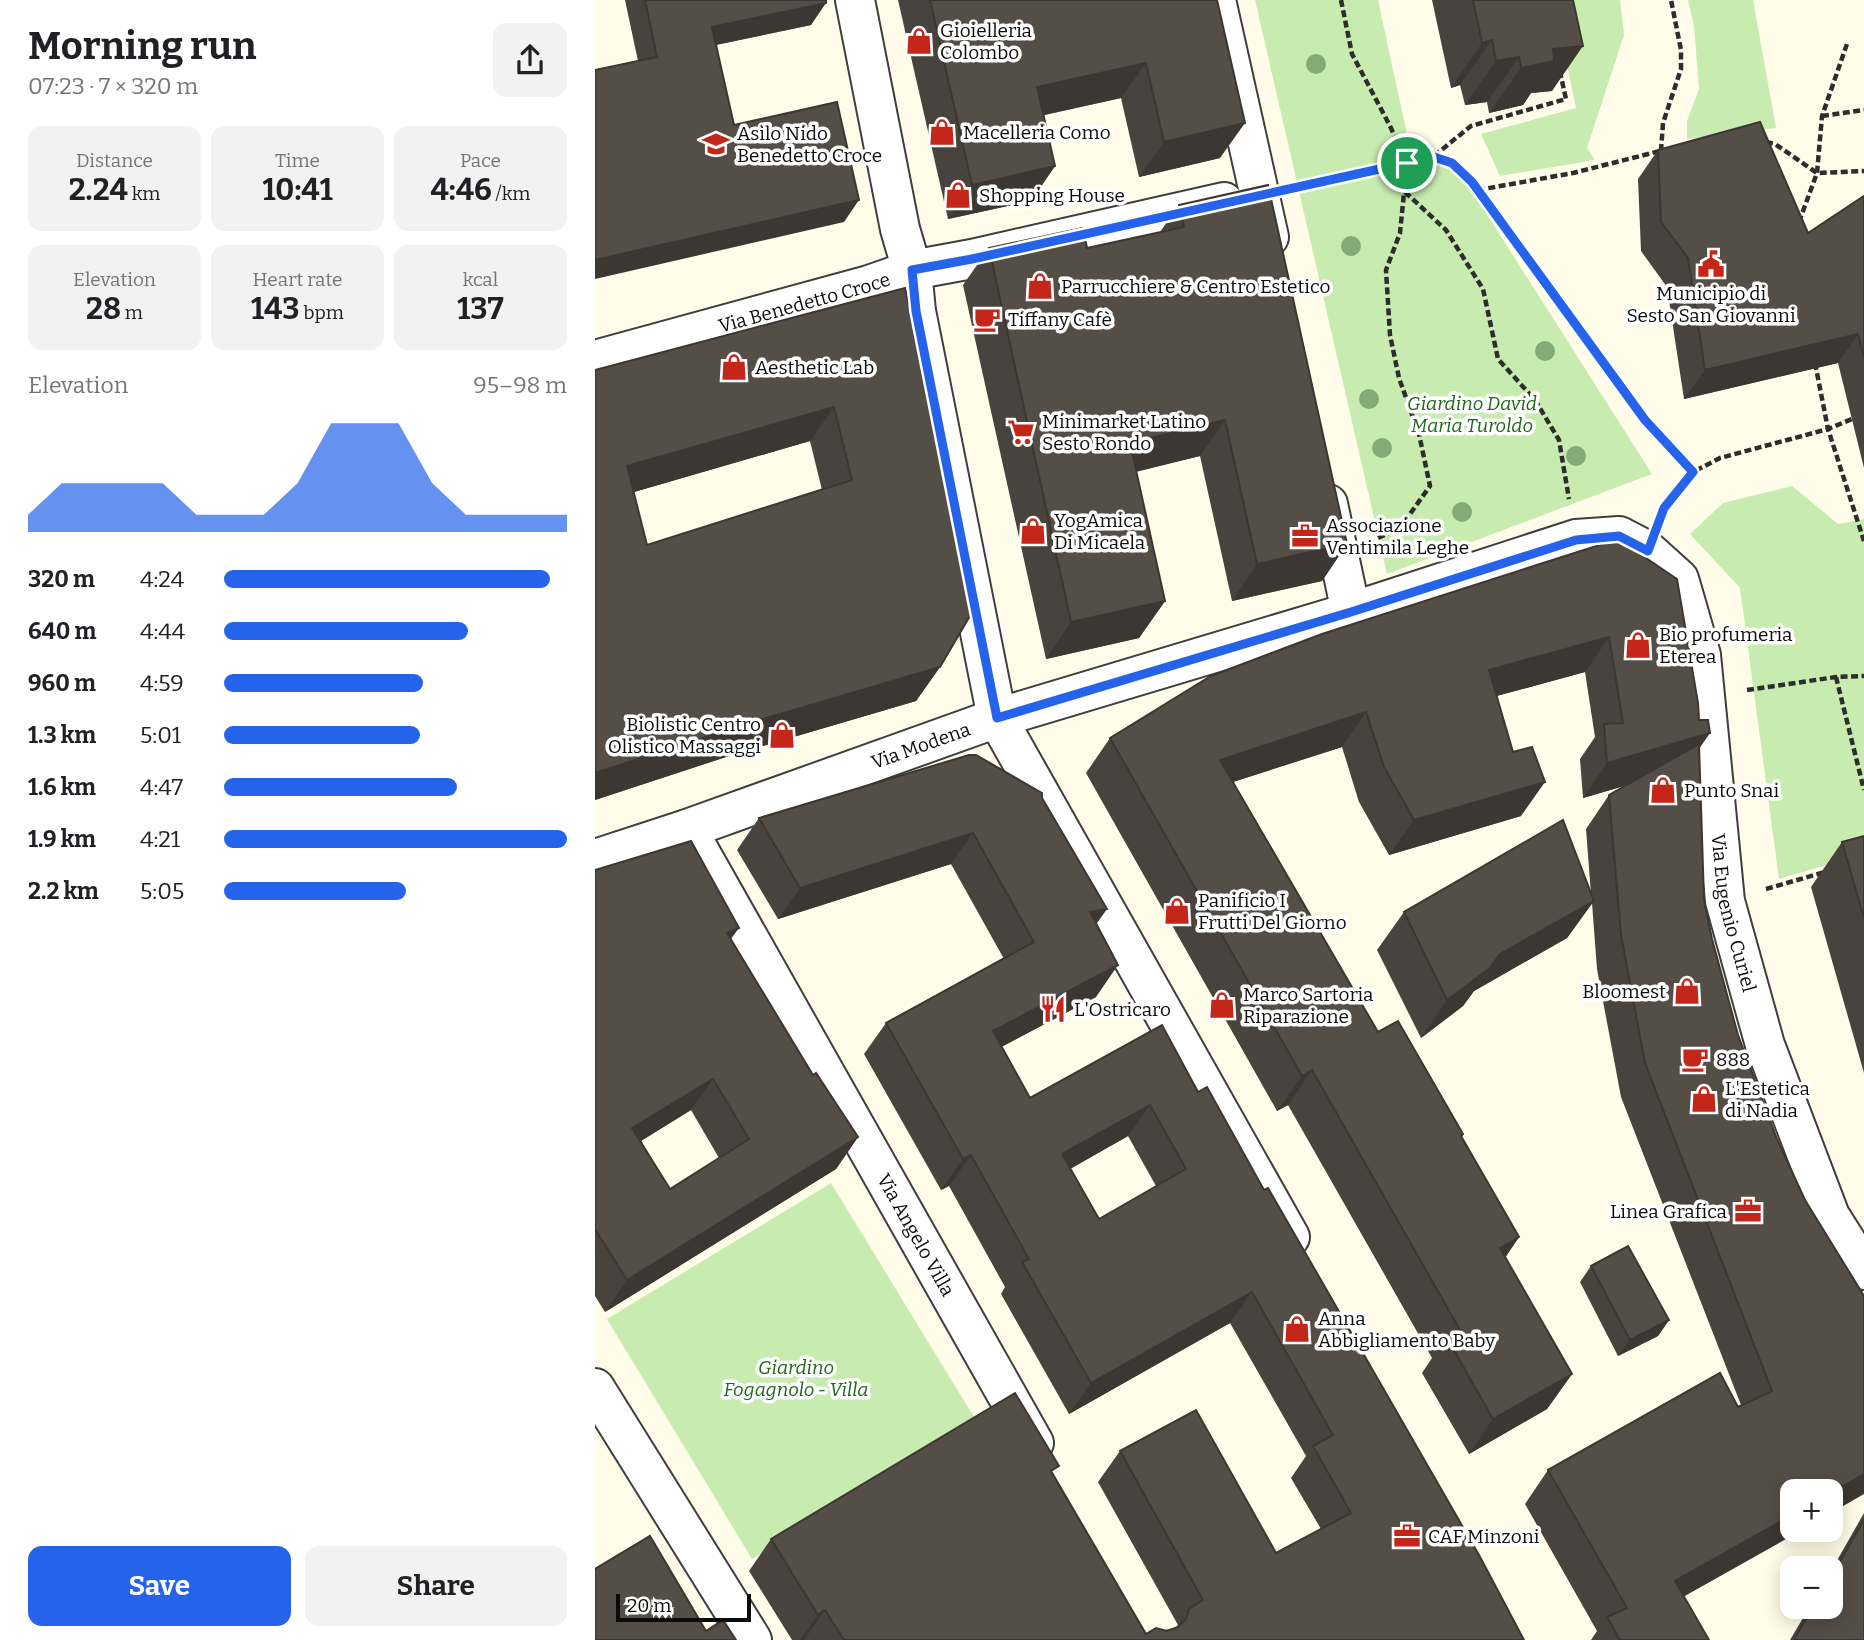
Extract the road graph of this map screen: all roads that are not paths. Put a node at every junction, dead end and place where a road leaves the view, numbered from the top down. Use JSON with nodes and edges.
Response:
{"nodes":[{"id":1,"x":855,"y":0,"type":"edge"},
{"id":2,"x":1216,"y":0,"type":"edge"},
{"id":3,"x":1260,"y":194,"type":"junction"},
{"id":4,"x":912,"y":270,"type":"junction"},
{"id":5,"x":1277,"y":271,"type":"edge"},
{"id":6,"x":595,"y":360,"type":"edge"},
{"id":7,"x":1321,"y":476,"type":"edge"},
{"id":8,"x":1648,"y":551,"type":"joint"},
{"id":9,"x":1351,"y":612,"type":"junction"},
{"id":10,"x":997,"y":718,"type":"junction"},
{"id":11,"x":687,"y":829,"type":"junction"},
{"id":12,"x":595,"y":859,"type":"edge"},
{"id":13,"x":1305,"y":1263,"type":"edge"},
{"id":14,"x":1864,"y":1270,"type":"edge"},
{"id":15,"x":595,"y":1388,"type":"edge"},
{"id":16,"x":1051,"y":1472,"type":"edge"},
{"id":17,"x":753,"y":1640,"type":"edge"}],
"edges":[{"from":1,"to":4,"type":"street"},
{"from":2,"to":3,"type":"street"},
{"from":3,"to":4,"type":"street","name":"Via Benedetto Croce"},
{"from":3,"to":5,"type":"street"},
{"from":4,"to":6,"type":"street","name":"Via Benedetto Croce"},
{"from":4,"to":10,"type":"street"},
{"from":7,"to":9,"type":"street"},
{"from":8,"to":9,"type":"street","name":"Via Modena"},
{"from":8,"to":14,"type":"street","name":"Via Eugenio Curiel"},
{"from":9,"to":10,"type":"street","name":"Via Modena"},
{"from":10,"to":11,"type":"street","name":"Via Modena"},
{"from":10,"to":13,"type":"street"},
{"from":11,"to":12,"type":"street","name":"Via Modena"},
{"from":11,"to":16,"type":"street","name":"Via Angelo Villa"},
{"from":15,"to":17,"type":"street"}]}
